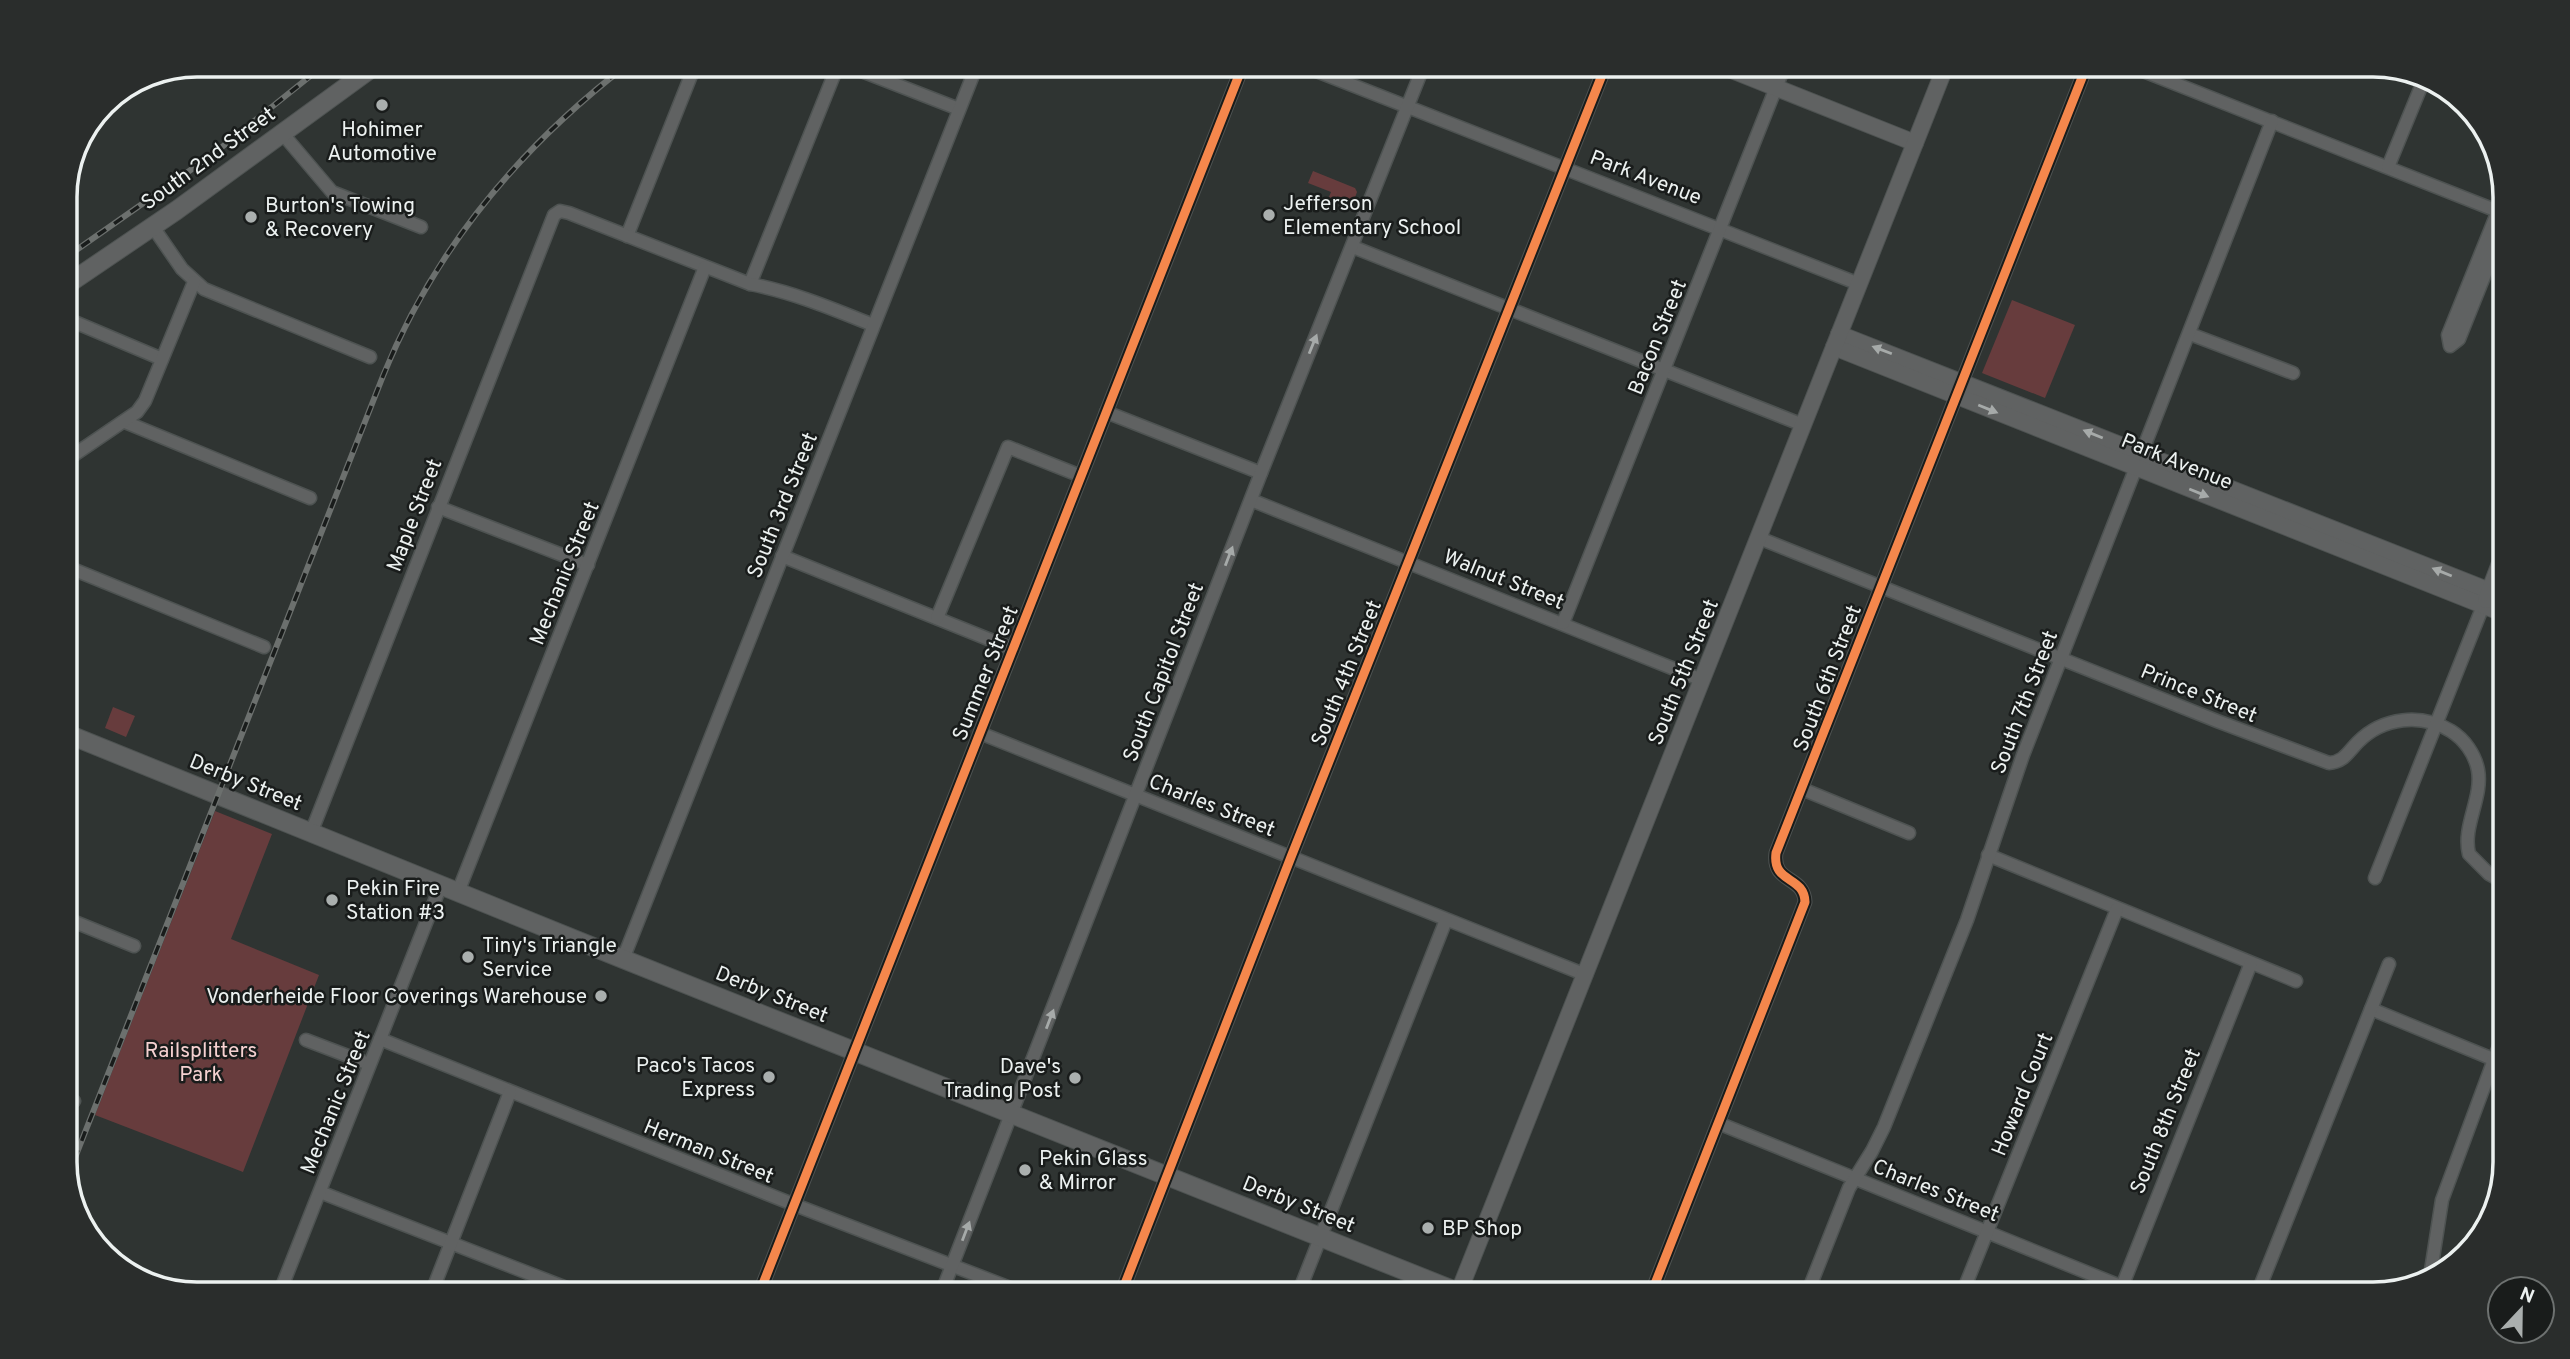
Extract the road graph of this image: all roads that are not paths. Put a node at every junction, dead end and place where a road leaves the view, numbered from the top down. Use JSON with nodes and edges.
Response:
{"nodes":[{"id":1,"x":359,"y":77,"type":"edge"},
{"id":2,"x":690,"y":77,"type":"edge"},
{"id":3,"x":833,"y":77,"type":"edge"},
{"id":4,"x":877,"y":77,"type":"edge"},
{"id":5,"x":972,"y":77,"type":"edge"},
{"id":6,"x":1238,"y":77,"type":"edge"},
{"id":7,"x":1332,"y":77,"type":"edge"},
{"id":8,"x":1419,"y":77,"type":"edge"},
{"id":9,"x":1601,"y":77,"type":"edge"},
{"id":10,"x":1749,"y":77,"type":"edge"},
{"id":11,"x":1780,"y":77,"type":"edge"},
{"id":12,"x":1941,"y":77,"type":"edge"},
{"id":13,"x":2082,"y":77,"type":"edge"},
{"id":14,"x":2159,"y":77,"type":"edge"},
{"id":15,"x":2421,"y":87,"type":"edge"},
{"id":16,"x":1776,"y":88,"type":"junction"},
{"id":17,"x":1408,"y":107,"type":"junction"},
{"id":18,"x":959,"y":109,"type":"junction"},
{"id":19,"x":2272,"y":121,"type":"junction"},
{"id":20,"x":282,"y":133,"type":"junction"},
{"id":21,"x":1915,"y":143,"type":"junction"},
{"id":22,"x":2388,"y":167,"type":"junction"},
{"id":23,"x":1564,"y":168,"type":"junction"},
{"id":24,"x":2493,"y":209,"type":"edge"},
{"id":25,"x":153,"y":227,"type":"junction"},
{"id":26,"x":421,"y":227,"type":"dead end"},
{"id":27,"x":1720,"y":229,"type":"junction"},
{"id":28,"x":2493,"y":231,"type":"edge"},
{"id":29,"x":627,"y":236,"type":"junction"},
{"id":30,"x":1353,"y":247,"type":"junction"},
{"id":31,"x":2493,"y":254,"type":"edge"},
{"id":32,"x":705,"y":267,"type":"junction"},
{"id":33,"x":77,"y":278,"type":"edge"},
{"id":34,"x":194,"y":282,"type":"junction"},
{"id":35,"x":750,"y":284,"type":"junction"},
{"id":36,"x":1859,"y":284,"type":"junction"},
{"id":37,"x":1508,"y":308,"type":"junction"},
{"id":38,"x":77,"y":323,"type":"edge"},
{"id":39,"x":873,"y":325,"type":"junction"},
{"id":40,"x":2190,"y":334,"type":"junction"},
{"id":41,"x":1836,"y":340,"type":"junction"},
{"id":42,"x":370,"y":357,"type":"dead end"},
{"id":43,"x":162,"y":359,"type":"junction"},
{"id":44,"x":1665,"y":371,"type":"junction"},
{"id":45,"x":2293,"y":373,"type":"dead end"},
{"id":46,"x":1959,"y":389,"type":"junction"},
{"id":47,"x":1106,"y":412,"type":"junction"},
{"id":48,"x":125,"y":422,"type":"junction"},
{"id":49,"x":1803,"y":425,"type":"junction"},
{"id":50,"x":77,"y":453,"type":"edge"},
{"id":51,"x":2140,"y":461,"type":"junction"},
{"id":52,"x":1261,"y":473,"type":"junction"},
{"id":53,"x":1081,"y":476,"type":"junction"},
{"id":54,"x":310,"y":498,"type":"dead end"},
{"id":55,"x":1251,"y":500,"type":"junction"},
{"id":56,"x":438,"y":507,"type":"junction"},
{"id":57,"x":1759,"y":538,"type":"junction"},
{"id":58,"x":782,"y":556,"type":"junction"},
{"id":59,"x":1409,"y":562,"type":"junction"},
{"id":60,"x":588,"y":565,"type":"junction"},
{"id":61,"x":77,"y":571,"type":"edge"},
{"id":62,"x":2493,"y":580,"type":"edge"},
{"id":63,"x":1881,"y":587,"type":"junction"},
{"id":64,"x":2486,"y":598,"type":"junction"},
{"id":65,"x":2493,"y":598,"type":"edge"},
{"id":66,"x":2493,"y":604,"type":"edge"},
{"id":67,"x":937,"y":618,"type":"junction"},
{"id":68,"x":1563,"y":623,"type":"junction"},
{"id":69,"x":264,"y":647,"type":"dead end"},
{"id":70,"x":1013,"y":649,"type":"junction"},
{"id":71,"x":2061,"y":659,"type":"junction"},
{"id":72,"x":1702,"y":680,"type":"junction"},
{"id":73,"x":2436,"y":724,"type":"junction"},
{"id":74,"x":980,"y":733,"type":"junction"},
{"id":75,"x":77,"y":738,"type":"edge"},
{"id":76,"x":1802,"y":789,"type":"junction"},
{"id":77,"x":1136,"y":795,"type":"junction"},
{"id":78,"x":311,"y":833,"type":"junction"},
{"id":79,"x":1909,"y":833,"type":"dead end"},
{"id":80,"x":1988,"y":855,"type":"junction"},
{"id":81,"x":1291,"y":857,"type":"junction"},
{"id":82,"x":2493,"y":876,"type":"edge"},
{"id":83,"x":2375,"y":878,"type":"dead end"},
{"id":84,"x":449,"y":889,"type":"junction"},
{"id":85,"x":2117,"y":909,"type":"junction"},
{"id":86,"x":1446,"y":920,"type":"junction"},
{"id":87,"x":77,"y":923,"type":"edge"},
{"id":88,"x":134,"y":946,"type":"dead end"},
{"id":89,"x":623,"y":959,"type":"junction"},
{"id":90,"x":2250,"y":963,"type":"junction"},
{"id":91,"x":2389,"y":964,"type":"dead end"},
{"id":92,"x":1586,"y":975,"type":"junction"},
{"id":93,"x":2296,"y":981,"type":"dead end"},
{"id":94,"x":2371,"y":1009,"type":"junction"},
{"id":95,"x":380,"y":1039,"type":"junction"},
{"id":96,"x":306,"y":1040,"type":"dead end"},
{"id":97,"x":854,"y":1051,"type":"junction"},
{"id":98,"x":2493,"y":1058,"type":"edge"},
{"id":99,"x":369,"y":1064,"type":"junction"},
{"id":100,"x":2493,"y":1078,"type":"edge"},
{"id":101,"x":509,"y":1092,"type":"junction"},
{"id":102,"x":1013,"y":1114,"type":"junction"},
{"id":103,"x":1718,"y":1123,"type":"junction"},
{"id":104,"x":1166,"y":1176,"type":"junction"},
{"id":105,"x":1855,"y":1178,"type":"junction"},
{"id":106,"x":320,"y":1192,"type":"junction"},
{"id":107,"x":795,"y":1205,"type":"junction"},
{"id":108,"x":1987,"y":1231,"type":"junction"},
{"id":109,"x":1321,"y":1237,"type":"junction"},
{"id":110,"x":451,"y":1243,"type":"junction"},
{"id":111,"x":953,"y":1265,"type":"junction"},
{"id":112,"x":2432,"y":1267,"type":"edge"},
{"id":113,"x":284,"y":1282,"type":"edge"},
{"id":114,"x":436,"y":1282,"type":"edge"},
{"id":115,"x":549,"y":1282,"type":"edge"},
{"id":116,"x":764,"y":1282,"type":"edge"},
{"id":117,"x":947,"y":1282,"type":"edge"},
{"id":118,"x":996,"y":1282,"type":"edge"},
{"id":119,"x":1126,"y":1282,"type":"edge"},
{"id":120,"x":1303,"y":1282,"type":"edge"},
{"id":121,"x":1431,"y":1282,"type":"edge"},
{"id":122,"x":1465,"y":1282,"type":"edge"},
{"id":123,"x":1656,"y":1282,"type":"edge"},
{"id":124,"x":1812,"y":1282,"type":"edge"},
{"id":125,"x":1967,"y":1282,"type":"edge"},
{"id":126,"x":2102,"y":1282,"type":"edge"},
{"id":127,"x":2123,"y":1282,"type":"edge"},
{"id":128,"x":2262,"y":1282,"type":"edge"}],
"edges":[{"from":1,"to":20,"type":"main road","name":"South 2nd Street"},
{"from":2,"to":29,"type":"street"},
{"from":3,"to":35,"type":"street"},
{"from":4,"to":18,"type":"street"},
{"from":5,"to":18,"type":"street","name":"South 3rd Street"},
{"from":6,"to":47,"type":"street","name":"Summer Street"},
{"from":7,"to":17,"type":"street","name":"Park Avenue"},
{"from":8,"to":17,"type":"street","name":"South Capitol Street"},
{"from":9,"to":23,"type":"street","name":"South 4th Street"},
{"from":10,"to":16,"type":"street"},
{"from":11,"to":16,"type":"street","name":"Bacon Street"},
{"from":12,"to":21,"type":"street","name":"South 5th Street"},
{"from":13,"to":46,"type":"street","name":"South 6th Street"},
{"from":14,"to":19,"type":"street"},
{"from":15,"to":22,"type":"street"},
{"from":16,"to":21,"type":"street"},
{"from":16,"to":27,"type":"street","name":"Bacon Street"},
{"from":17,"to":23,"type":"street","name":"Park Avenue"},
{"from":17,"to":30,"type":"street","name":"South Capitol Street"},
{"from":18,"to":39,"type":"street","name":"South 3rd Street"},
{"from":19,"to":22,"type":"street"},
{"from":19,"to":40,"type":"street","name":"South 7th Street"},
{"from":20,"to":25,"type":"main road","name":"South 2nd Street"},
{"from":20,"to":26,"type":"street"},
{"from":21,"to":36,"type":"street","name":"South 5th Street"},
{"from":22,"to":24,"type":"street"},
{"from":23,"to":27,"type":"street","name":"Park Avenue"},
{"from":23,"to":37,"type":"street","name":"South 4th Street"},
{"from":25,"to":33,"type":"main road","name":"South 2nd Street"},
{"from":25,"to":34,"type":"street"},
{"from":27,"to":36,"type":"street","name":"Park Avenue"},
{"from":27,"to":44,"type":"street","name":"Bacon Street"},
{"from":28,"to":31,"type":"street"},
{"from":29,"to":32,"type":"street"},
{"from":29,"to":56,"type":"street","name":"Maple Street"},
{"from":30,"to":37,"type":"street"},
{"from":52,"to":30,"type":"street","name":"South Capitol Street","one_way":true},
{"from":32,"to":35,"type":"street"},
{"from":32,"to":60,"type":"street","name":"Mechanic Street"},
{"from":34,"to":42,"type":"street"},
{"from":34,"to":43,"type":"street"},
{"from":35,"to":39,"type":"street"},
{"from":36,"to":41,"type":"street","name":"South 5th Street"},
{"from":37,"to":44,"type":"street"},
{"from":37,"to":59,"type":"street","name":"South 4th Street"},
{"from":38,"to":43,"type":"street"},
{"from":39,"to":58,"type":"street","name":"South 3rd Street"},
{"from":40,"to":45,"type":"street"},
{"from":40,"to":51,"type":"street","name":"South 7th Street"},
{"from":41,"to":46,"type":"street","name":"Park Avenue"},
{"from":41,"to":49,"type":"street","name":"South 5th Street"},
{"from":43,"to":48,"type":"street"},
{"from":44,"to":49,"type":"street"},
{"from":44,"to":68,"type":"street","name":"Bacon Street"},
{"from":46,"to":51,"type":"street","name":"Park Avenue"},
{"from":46,"to":63,"type":"street","name":"South 6th Street"},
{"from":47,"to":52,"type":"street"},
{"from":47,"to":53,"type":"street","name":"Summer Street"},
{"from":48,"to":50,"type":"street"},
{"from":48,"to":54,"type":"street"},
{"from":49,"to":57,"type":"street","name":"South 5th Street"},
{"from":51,"to":64,"type":"street","name":"Park Avenue"},
{"from":51,"to":71,"type":"street","name":"South 7th Street"},
{"from":52,"to":55,"type":"street","name":"South Capitol Street"},
{"from":53,"to":67,"type":"street"},
{"from":53,"to":70,"type":"street","name":"Summer Street"},
{"from":55,"to":59,"type":"street","name":"Walnut Street"},
{"from":77,"to":55,"type":"street","name":"South Capitol Street","one_way":true},
{"from":56,"to":60,"type":"street"},
{"from":56,"to":78,"type":"street","name":"Maple Street"},
{"from":57,"to":63,"type":"street","name":"Prince Street"},
{"from":57,"to":72,"type":"street","name":"South 5th Street"},
{"from":58,"to":67,"type":"street"},
{"from":58,"to":89,"type":"street","name":"South 3rd Street"},
{"from":59,"to":68,"type":"street","name":"Walnut Street"},
{"from":59,"to":81,"type":"street","name":"South 4th Street"},
{"from":60,"to":84,"type":"street","name":"Mechanic Street"},
{"from":61,"to":69,"type":"street"},
{"from":62,"to":64,"type":"street"},
{"from":63,"to":71,"type":"street","name":"Prince Street"},
{"from":63,"to":76,"type":"street","name":"South 6th Street"},
{"from":64,"to":65,"type":"street","name":"Park Avenue"},
{"from":64,"to":66,"type":"street","name":"Park Avenue"},
{"from":64,"to":73,"type":"street"},
{"from":67,"to":70,"type":"street"},
{"from":68,"to":72,"type":"street","name":"Walnut Street"},
{"from":70,"to":74,"type":"street","name":"Summer Street"},
{"from":71,"to":73,"type":"street","name":"Prince Street"},
{"from":71,"to":80,"type":"street","name":"South 7th Street"},
{"from":72,"to":92,"type":"street","name":"South 5th Street"},
{"from":73,"to":82,"type":"street","name":"Prince Street"},
{"from":73,"to":83,"type":"street"},
{"from":74,"to":77,"type":"street","name":"Charles Street"},
{"from":74,"to":97,"type":"street","name":"Summer Street"},
{"from":75,"to":78,"type":"main road","name":"Derby Street"},
{"from":76,"to":79,"type":"street"},
{"from":76,"to":103,"type":"street","name":"South 6th Street"},
{"from":77,"to":81,"type":"street","name":"Charles Street"},
{"from":102,"to":77,"type":"street","name":"South Capitol Street","one_way":true},
{"from":78,"to":84,"type":"main road","name":"Derby Street"},
{"from":80,"to":85,"type":"street"},
{"from":80,"to":105,"type":"street","name":"South 7th Street"},
{"from":81,"to":86,"type":"street","name":"Charles Street"},
{"from":81,"to":104,"type":"street","name":"South 4th Street"},
{"from":84,"to":89,"type":"main road","name":"Derby Street"},
{"from":84,"to":95,"type":"street","name":"Mechanic Street"},
{"from":85,"to":90,"type":"street"},
{"from":85,"to":108,"type":"street","name":"Howard Court"},
{"from":86,"to":92,"type":"street","name":"Charles Street"},
{"from":86,"to":109,"type":"street"},
{"from":87,"to":88,"type":"street"},
{"from":89,"to":97,"type":"main road","name":"Derby Street"},
{"from":90,"to":93,"type":"street"},
{"from":90,"to":127,"type":"street","name":"South 8th Street"},
{"from":91,"to":94,"type":"street"},
{"from":92,"to":122,"type":"street","name":"South 5th Street"},
{"from":94,"to":98,"type":"street"},
{"from":94,"to":128,"type":"street"},
{"from":95,"to":99,"type":"street","name":"Mechanic Street"},
{"from":95,"to":101,"type":"street","name":"Herman Street"},
{"from":96,"to":99,"type":"street"},
{"from":97,"to":102,"type":"main road","name":"Derby Street"},
{"from":97,"to":107,"type":"street","name":"Summer Street"},
{"from":99,"to":106,"type":"street","name":"Mechanic Street"},
{"from":100,"to":112,"type":"street"},
{"from":101,"to":107,"type":"street","name":"Herman Street"},
{"from":101,"to":110,"type":"street"},
{"from":102,"to":104,"type":"main road","name":"Derby Street"},
{"from":111,"to":102,"type":"street","name":"South Capitol Street","one_way":true},
{"from":103,"to":105,"type":"street","name":"Charles Street"},
{"from":103,"to":123,"type":"street","name":"South 6th Street"},
{"from":104,"to":109,"type":"main road","name":"Derby Street"},
{"from":104,"to":119,"type":"street","name":"South 4th Street"},
{"from":105,"to":108,"type":"street","name":"Charles Street"},
{"from":105,"to":124,"type":"street","name":"South 7th Street"},
{"from":106,"to":110,"type":"street"},
{"from":106,"to":113,"type":"street","name":"Mechanic Street"},
{"from":107,"to":111,"type":"street","name":"Herman Street"},
{"from":107,"to":116,"type":"street","name":"Summer Street"},
{"from":108,"to":125,"type":"street","name":"Howard Court"},
{"from":108,"to":126,"type":"street","name":"Charles Street"},
{"from":109,"to":120,"type":"street"},
{"from":109,"to":121,"type":"main road","name":"Derby Street"},
{"from":110,"to":114,"type":"street"},
{"from":110,"to":115,"type":"street"},
{"from":111,"to":117,"type":"street","name":"South Capitol Street"},
{"from":111,"to":118,"type":"street","name":"Herman Street"}]}
